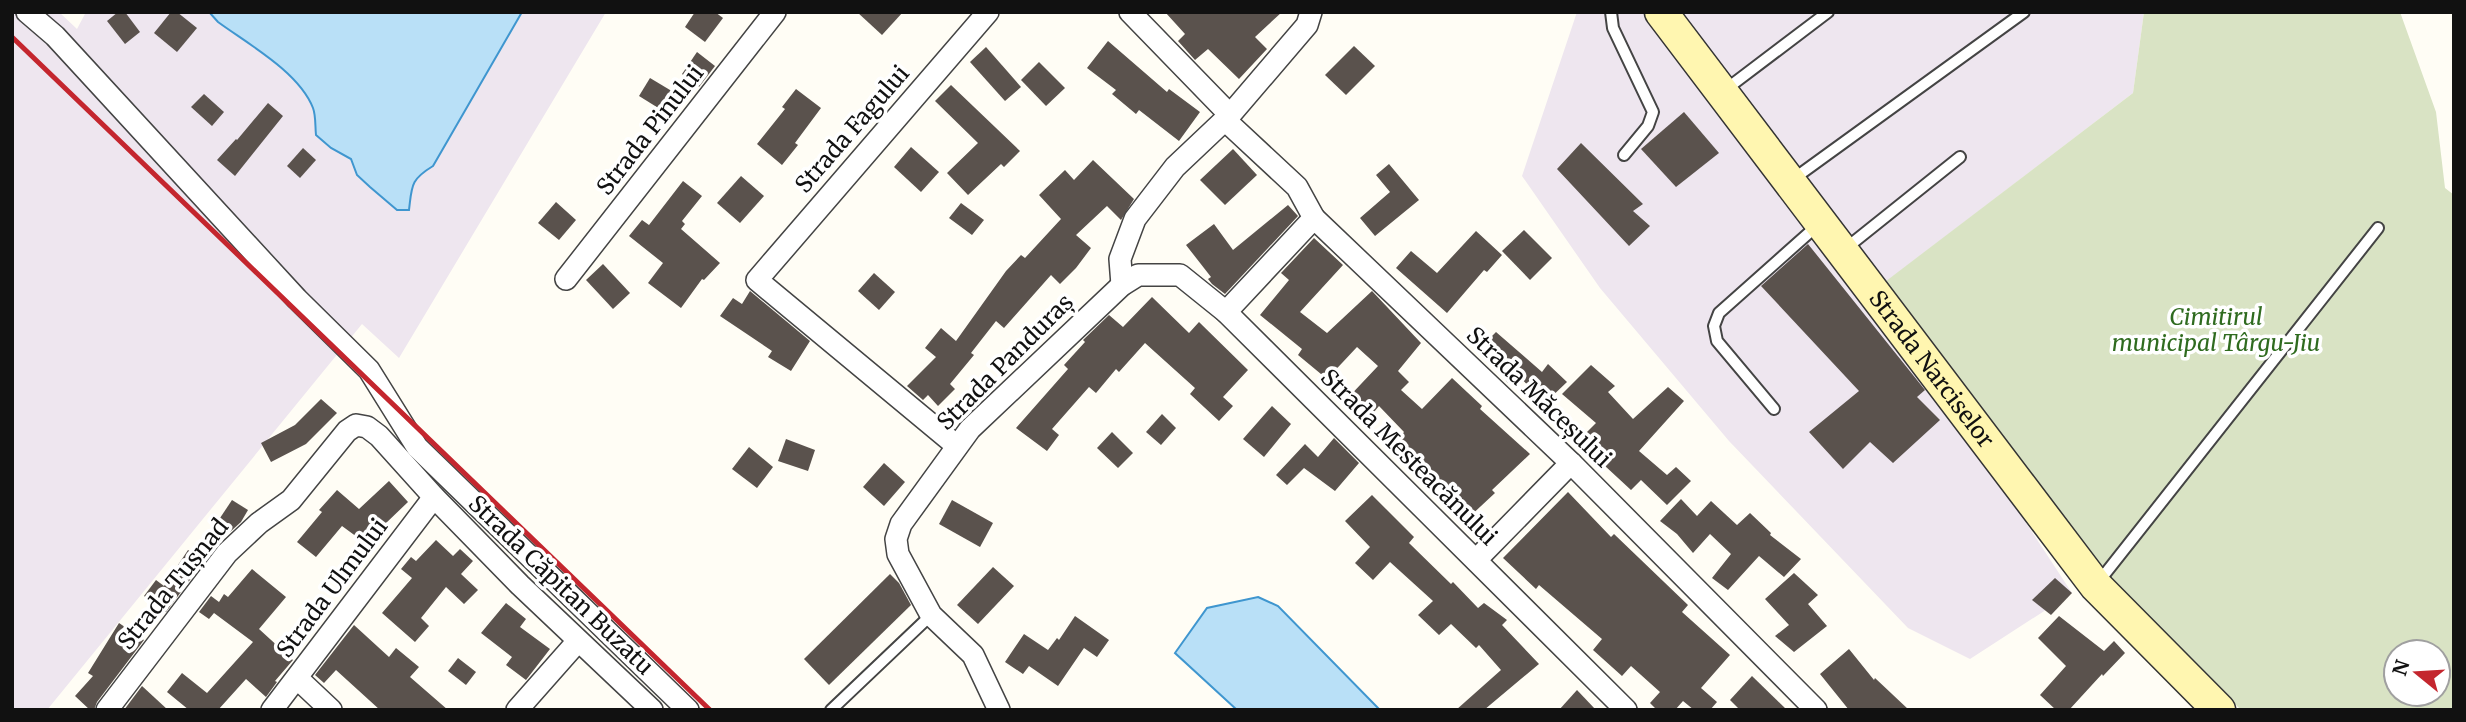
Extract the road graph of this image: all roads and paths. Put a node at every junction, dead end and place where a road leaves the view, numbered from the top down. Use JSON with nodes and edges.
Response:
{"nodes":[{"id":1,"x":27,"y":12,"type":"edge"},
{"id":2,"x":775,"y":12,"type":"edge"},
{"id":3,"x":988,"y":12,"type":"edge"},
{"id":4,"x":1130,"y":12,"type":"edge"},
{"id":5,"x":1311,"y":12,"type":"edge"},
{"id":6,"x":1611,"y":12,"type":"edge"},
{"id":7,"x":1828,"y":12,"type":"edge"},
{"id":8,"x":2024,"y":12,"type":"edge"},
{"id":9,"x":1664,"y":13,"type":"edge"},
{"id":10,"x":1723,"y":92,"type":"junction"},
{"id":11,"x":1227,"y":118,"type":"junction"},
{"id":12,"x":1625,"y":155,"type":"dead end"},
{"id":13,"x":1960,"y":157,"type":"dead end"},
{"id":14,"x":1790,"y":182,"type":"junction"},
{"id":15,"x":1314,"y":218,"type":"junction"},
{"id":16,"x":1821,"y":222,"type":"junction"},
{"id":17,"x":2378,"y":228,"type":"dead end"},
{"id":18,"x":1843,"y":251,"type":"junction"},
{"id":19,"x":566,"y":279,"type":"dead end"},
{"id":20,"x":1130,"y":280,"type":"junction"},
{"id":21,"x":1226,"y":312,"type":"junction"},
{"id":22,"x":1774,"y":409,"type":"dead end"},
{"id":23,"x":957,"y":446,"type":"junction"},
{"id":24,"x":1571,"y":463,"type":"junction"},
{"id":25,"x":434,"y":497,"type":"junction"},
{"id":26,"x":1476,"y":560,"type":"junction"},
{"id":27,"x":2096,"y":586,"type":"junction"},
{"id":28,"x":931,"y":615,"type":"junction"},
{"id":29,"x":578,"y":641,"type":"junction"},
{"id":30,"x":297,"y":678,"type":"junction"},
{"id":31,"x":107,"y":710,"type":"edge"},
{"id":32,"x":272,"y":710,"type":"edge"},
{"id":33,"x":331,"y":710,"type":"edge"},
{"id":34,"x":517,"y":710,"type":"edge"},
{"id":35,"x":652,"y":710,"type":"edge"},
{"id":36,"x":688,"y":710,"type":"edge"},
{"id":37,"x":831,"y":710,"type":"edge"},
{"id":38,"x":999,"y":710,"type":"edge"},
{"id":39,"x":1626,"y":710,"type":"edge"},
{"id":40,"x":1816,"y":710,"type":"edge"},
{"id":41,"x":2219,"y":710,"type":"edge"}],
"edges":[{"from":1,"to":36,"type":"street"},
{"from":2,"to":19,"type":"street","name":"Strada Pinului"},
{"from":3,"to":23,"type":"street","name":"Strada Fagului"},
{"from":4,"to":11,"type":"street","name":"Strada Măceșului"},
{"from":5,"to":11,"type":"street"},
{"from":6,"to":12,"type":"lane"},
{"from":7,"to":10,"type":"lane"},
{"from":8,"to":14,"type":"lane"},
{"from":9,"to":10,"type":"main road","name":"Strada Narciselor"},
{"from":10,"to":14,"type":"main road","name":"Strada Narciselor"},
{"from":11,"to":15,"type":"street","name":"Strada Măceșului"},
{"from":11,"to":20,"type":"street"},
{"from":13,"to":18,"type":"lane"},
{"from":14,"to":16,"type":"main road","name":"Strada Narciselor"},
{"from":15,"to":21,"type":"street"},
{"from":15,"to":24,"type":"street","name":"Strada Măceșului"},
{"from":16,"to":18,"type":"main road","name":"Strada Narciselor"},
{"from":16,"to":22,"type":"lane"},
{"from":17,"to":27,"type":"lane"},
{"from":18,"to":27,"type":"main road","name":"Strada Narciselor"},
{"from":20,"to":21,"type":"street","name":"Strada Mesteacănului"},
{"from":20,"to":23,"type":"street","name":"Strada Panduraș"},
{"from":21,"to":26,"type":"street","name":"Strada Mesteacănului"},
{"from":23,"to":28,"type":"street","name":"Strada Panduraș"},
{"from":24,"to":26,"type":"street"},
{"from":24,"to":40,"type":"street","name":"Strada Măceșului"},
{"from":25,"to":29,"type":"street","name":"Strada Căpitan Buzatu"},
{"from":25,"to":30,"type":"street","name":"Strada Ulmului"},
{"from":25,"to":31,"type":"street","name":"Strada Tușnad"},
{"from":26,"to":39,"type":"street","name":"Strada Mesteacănului"},
{"from":27,"to":41,"type":"main road","name":"Strada Narciselor"},
{"from":28,"to":37,"type":"lane"},
{"from":28,"to":38,"type":"street","name":"Strada Panduraș"},
{"from":29,"to":34,"type":"street"},
{"from":29,"to":35,"type":"street","name":"Strada Căpitan Buzatu"},
{"from":30,"to":32,"type":"street","name":"Strada Ulmului"},
{"from":30,"to":33,"type":"street"}]}
